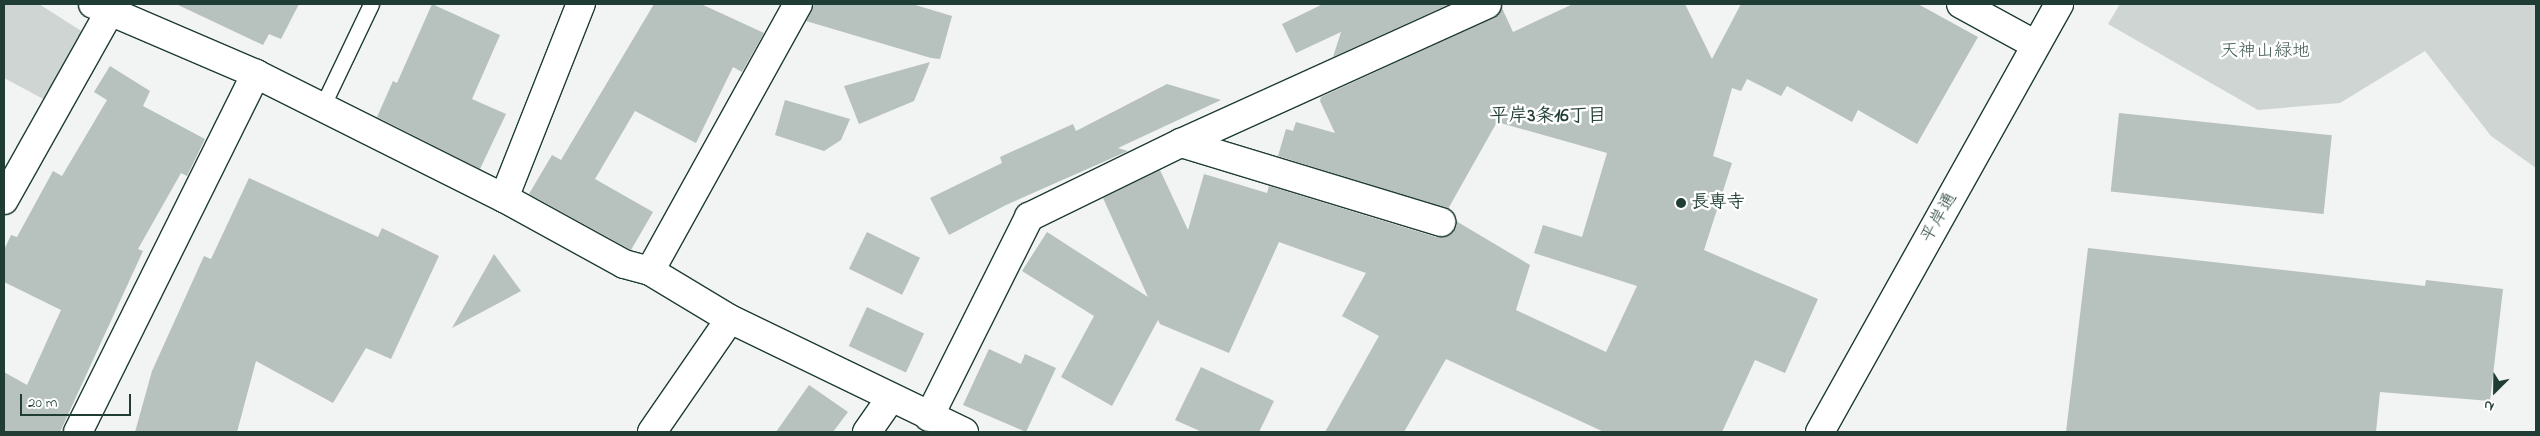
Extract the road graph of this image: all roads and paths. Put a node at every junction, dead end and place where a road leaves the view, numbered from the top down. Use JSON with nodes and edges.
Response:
{"nodes":[{"id":1,"x":371,"y":4,"type":"edge"},
{"id":2,"x":581,"y":4,"type":"edge"},
{"id":3,"x":798,"y":4,"type":"edge"},
{"id":4,"x":1487,"y":4,"type":"edge"},
{"id":5,"x":1961,"y":4,"type":"edge"},
{"id":6,"x":2059,"y":4,"type":"edge"},
{"id":7,"x":101,"y":8,"type":"edge"},
{"id":8,"x":2036,"y":45,"type":"junction"},
{"id":9,"x":256,"y":74,"type":"junction"},
{"id":10,"x":321,"y":109,"type":"junction"},
{"id":11,"x":1181,"y":143,"type":"junction"},
{"id":12,"x":504,"y":198,"type":"junction"},
{"id":13,"x":4,"y":200,"type":"edge"},
{"id":14,"x":1441,"y":222,"type":"dead end"},
{"id":15,"x":650,"y":271,"type":"junction"},
{"id":16,"x":730,"y":319,"type":"junction"},
{"id":17,"x":890,"y":399,"type":"junction"},
{"id":18,"x":929,"y":417,"type":"junction"},
{"id":19,"x":78,"y":432,"type":"edge"},
{"id":20,"x":652,"y":432,"type":"edge"},
{"id":21,"x":867,"y":432,"type":"edge"},
{"id":22,"x":964,"y":432,"type":"edge"},
{"id":23,"x":1820,"y":432,"type":"edge"}],
"edges":[{"from":1,"to":10,"type":"lane"},
{"from":2,"to":12,"type":"street"},
{"from":3,"to":15,"type":"street"},
{"from":4,"to":11,"type":"street"},
{"from":5,"to":8,"type":"street"},
{"from":6,"to":8,"type":"street","name":"平岸通"},
{"from":7,"to":9,"type":"street"},
{"from":7,"to":13,"type":"street"},
{"from":8,"to":23,"type":"street","name":"平岸通"},
{"from":9,"to":10,"type":"street"},
{"from":9,"to":19,"type":"street"},
{"from":10,"to":12,"type":"street"},
{"from":11,"to":14,"type":"street"},
{"from":11,"to":18,"type":"street"},
{"from":12,"to":15,"type":"street"},
{"from":15,"to":16,"type":"street"},
{"from":16,"to":17,"type":"street"},
{"from":16,"to":20,"type":"street"},
{"from":17,"to":18,"type":"street"},
{"from":17,"to":21,"type":"street"},
{"from":18,"to":22,"type":"street"}]}
